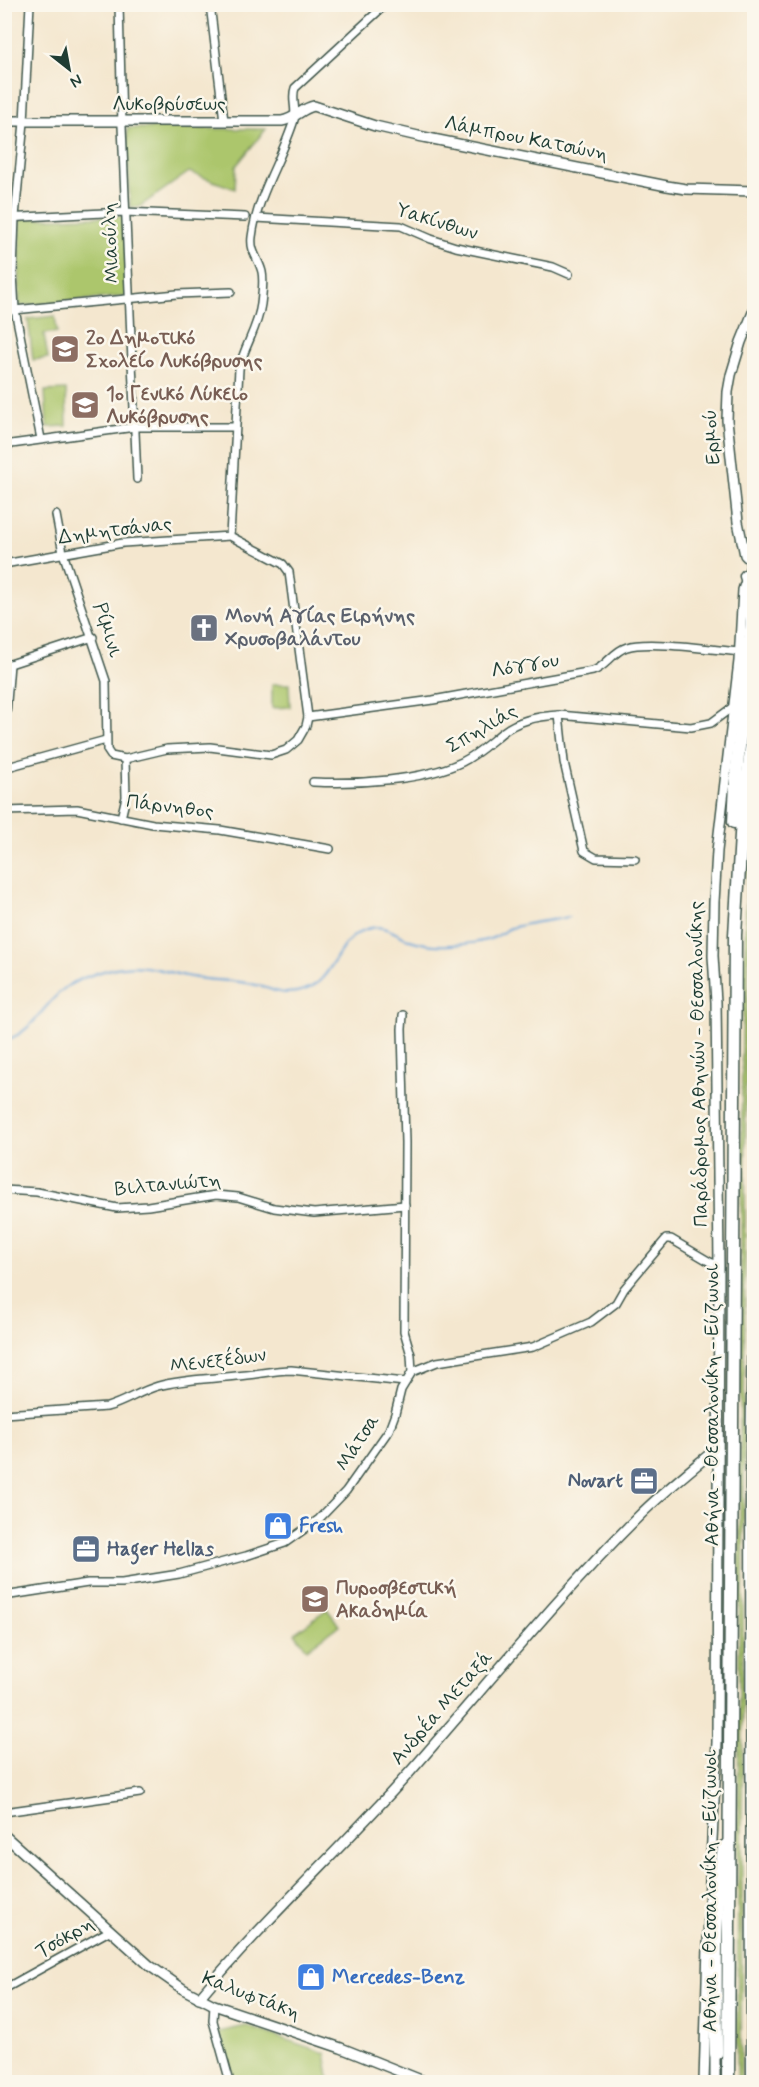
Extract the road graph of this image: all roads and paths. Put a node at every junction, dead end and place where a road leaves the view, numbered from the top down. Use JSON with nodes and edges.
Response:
{"nodes":[{"id":1,"x":30,"y":4,"type":"edge"},
{"id":2,"x":119,"y":4,"type":"edge"},
{"id":3,"x":210,"y":4,"type":"edge"},
{"id":4,"x":386,"y":4,"type":"edge"},
{"id":5,"x":295,"y":116,"type":"junction"},
{"id":6,"x":4,"y":121,"type":"edge"},
{"id":7,"x":224,"y":121,"type":"junction"},
{"id":8,"x":24,"y":122,"type":"junction"},
{"id":9,"x":122,"y":122,"type":"junction"},
{"id":10,"x":754,"y":191,"type":"edge"},
{"id":11,"x":126,"y":212,"type":"junction"},
{"id":12,"x":15,"y":217,"type":"junction"},
{"id":13,"x":245,"y":217,"type":"dead end"},
{"id":14,"x":4,"y":218,"type":"edge"},
{"id":15,"x":256,"y":218,"type":"junction"},
{"id":16,"x":569,"y":274,"type":"dead end"},
{"id":17,"x":231,"y":292,"type":"dead end"},
{"id":18,"x":130,"y":299,"type":"junction"},
{"id":19,"x":15,"y":310,"type":"junction"},
{"id":20,"x":754,"y":310,"type":"edge"},
{"id":21,"x":4,"y":311,"type":"edge"},
{"id":22,"x":235,"y":427,"type":"junction"},
{"id":23,"x":135,"y":428,"type":"junction"},
{"id":24,"x":41,"y":439,"type":"junction"},
{"id":25,"x":4,"y":445,"type":"edge"},
{"id":26,"x":137,"y":479,"type":"dead end"},
{"id":27,"x":56,"y":515,"type":"dead end"},
{"id":28,"x":230,"y":536,"type":"junction"},
{"id":29,"x":63,"y":554,"type":"junction"},
{"id":30,"x":754,"y":561,"type":"edge"},
{"id":31,"x":4,"y":564,"type":"edge"},
{"id":32,"x":746,"y":576,"type":"junction"},
{"id":33,"x":93,"y":637,"type":"junction"},
{"id":34,"x":740,"y":652,"type":"junction"},
{"id":35,"x":7,"y":665,"type":"edge"},
{"id":36,"x":734,"y":706,"type":"junction"},
{"id":37,"x":559,"y":715,"type":"junction"},
{"id":38,"x":308,"y":717,"type":"junction"},
{"id":39,"x":754,"y":729,"type":"edge"},
{"id":40,"x":4,"y":739,"type":"edge"},
{"id":41,"x":106,"y":740,"type":"junction"},
{"id":42,"x":125,"y":759,"type":"junction"},
{"id":43,"x":4,"y":768,"type":"edge"},
{"id":44,"x":313,"y":782,"type":"dead end"},
{"id":45,"x":4,"y":811,"type":"edge"},
{"id":46,"x":121,"y":818,"type":"junction"},
{"id":47,"x":330,"y":849,"type":"dead end"},
{"id":48,"x":635,"y":859,"type":"dead end"},
{"id":49,"x":738,"y":891,"type":"junction"},
{"id":50,"x":403,"y":1015,"type":"dead end"},
{"id":51,"x":4,"y":1190,"type":"edge"},
{"id":52,"x":405,"y":1205,"type":"junction"},
{"id":53,"x":719,"y":1265,"type":"junction"},
{"id":54,"x":754,"y":1316,"type":"edge"},
{"id":55,"x":412,"y":1372,"type":"junction"},
{"id":56,"x":405,"y":1382,"type":"junction"},
{"id":57,"x":4,"y":1414,"type":"edge"},
{"id":58,"x":717,"y":1448,"type":"junction"},
{"id":59,"x":4,"y":1596,"type":"edge"},
{"id":60,"x":140,"y":1793,"type":"dead end"},
{"id":61,"x":754,"y":1804,"type":"edge"},
{"id":62,"x":731,"y":1805,"type":"junction"},
{"id":63,"x":4,"y":1812,"type":"edge"},
{"id":64,"x":4,"y":1835,"type":"edge"},
{"id":65,"x":110,"y":1931,"type":"junction"},
{"id":66,"x":4,"y":1989,"type":"edge"},
{"id":67,"x":199,"y":1998,"type":"junction"},
{"id":68,"x":708,"y":2001,"type":"junction"},
{"id":69,"x":214,"y":2005,"type":"junction"},
{"id":70,"x":716,"y":2054,"type":"junction"},
{"id":71,"x":230,"y":2082,"type":"edge"},
{"id":72,"x":426,"y":2082,"type":"edge"},
{"id":73,"x":704,"y":2082,"type":"edge"},
{"id":74,"x":715,"y":2082,"type":"edge"},
{"id":75,"x":728,"y":2082,"type":"edge"},
{"id":76,"x":753,"y":2082,"type":"edge"}],
"edges":[{"from":1,"to":8,"type":"street"},
{"from":2,"to":9,"type":"street","name":"Μιαούλη"},
{"from":3,"to":7,"type":"street"},
{"from":4,"to":5,"type":"street"},
{"from":5,"to":7,"type":"main road","name":"Λυκοβρύσεως"},
{"from":5,"to":10,"type":"main road","name":"Λάμπρου Κατσώνη"},
{"from":5,"to":15,"type":"street"},
{"from":6,"to":8,"type":"main road","name":"Λυκοβρύσεως"},
{"from":7,"to":9,"type":"main road","name":"Λυκοβρύσεως"},
{"from":8,"to":9,"type":"main road","name":"Λυκοβρύσεως"},
{"from":8,"to":12,"type":"street"},
{"from":9,"to":11,"type":"street","name":"Μιαούλη"},
{"from":11,"to":12,"type":"street"},
{"from":11,"to":13,"type":"street"},
{"from":11,"to":18,"type":"street","name":"Μιαούλη"},
{"from":12,"to":14,"type":"street"},
{"from":12,"to":19,"type":"street"},
{"from":15,"to":16,"type":"street","name":"Υακίνθων"},
{"from":15,"to":22,"type":"street"},
{"from":17,"to":18,"type":"street"},
{"from":18,"to":19,"type":"street"},
{"from":18,"to":23,"type":"street","name":"Μιαούλη"},
{"from":19,"to":21,"type":"street"},
{"from":19,"to":24,"type":"street"},
{"from":20,"to":30,"type":"main road","name":"Ερμού"},
{"from":22,"to":23,"type":"street"},
{"from":22,"to":28,"type":"street"},
{"from":23,"to":24,"type":"street"},
{"from":23,"to":26,"type":"street","name":"Μιαούλη"},
{"from":24,"to":25,"type":"street"},
{"from":27,"to":29,"type":"street","name":"Ρίμινι"},
{"from":28,"to":29,"type":"street","name":"Δημητσάνας"},
{"from":28,"to":38,"type":"street"},
{"from":29,"to":31,"type":"street","name":"Δημητσάνας"},
{"from":29,"to":33,"type":"street","name":"Ρίμινι"},
{"from":30,"to":32,"type":"main road","name":"Παράδρομος Αθηνών - Θεσσαλονίκης"},
{"from":32,"to":34,"type":"main road","name":"Παράδρομος Αθηνών - Θεσσαλονίκης"},
{"from":32,"to":49,"type":"highway"},
{"from":33,"to":35,"type":"street"},
{"from":33,"to":41,"type":"street","name":"Ρίμινι"},
{"from":34,"to":36,"type":"main road","name":"Παράδρομος Αθηνών - Θεσσαλονίκης"},
{"from":34,"to":38,"type":"street","name":"Λόγγου"},
{"from":35,"to":40,"type":"street"},
{"from":36,"to":37,"type":"street","name":"Σπηλιάς"},
{"from":36,"to":53,"type":"main road","name":"Παράδρομος Αθηνών - Θεσσαλονίκης"},
{"from":37,"to":44,"type":"street","name":"Σπηλιάς"},
{"from":37,"to":48,"type":"street"},
{"from":38,"to":42,"type":"street"},
{"from":39,"to":49,"type":"highway","name":"Αθήνα - Θεσσαλονίκη - Εύζωνοι"},
{"from":41,"to":42,"type":"street","name":"Ρίμινι"},
{"from":41,"to":43,"type":"street"},
{"from":42,"to":46,"type":"street"},
{"from":45,"to":46,"type":"street","name":"Πάρνηθος"},
{"from":46,"to":47,"type":"street","name":"Πάρνηθος"},
{"from":49,"to":62,"type":"highway","name":"Αθήνα - Θεσσαλονίκη - Εύζωνοι"},
{"from":50,"to":52,"type":"street"},
{"from":51,"to":52,"type":"street","name":"Βιλτανιώτη"},
{"from":52,"to":55,"type":"street"},
{"from":53,"to":55,"type":"street"},
{"from":53,"to":58,"type":"main road","name":"Παράδρομος Αθηνών - Θεσσαλονίκης"},
{"from":54,"to":61,"type":"highway","name":"Αθήνα - Θεσσαλονίκη - Εύζωνοι"},
{"from":55,"to":56,"type":"street","name":"Μάτσα"},
{"from":56,"to":57,"type":"street","name":"Μενεξέδων"},
{"from":56,"to":59,"type":"street","name":"Μάτσα"},
{"from":58,"to":67,"type":"main road","name":"Ανδρέα Μεταξά"},
{"from":58,"to":68,"type":"main road","name":"Παράδρομος Αθηνών - Θεσσαλονίκης"},
{"from":60,"to":63,"type":"street"},
{"from":61,"to":76,"type":"highway","name":"Αθήνα - Θεσσαλονίκη - Εύζωνοι"},
{"from":62,"to":70,"type":"highway"},
{"from":62,"to":75,"type":"highway","name":"Αθήνα - Θεσσαλονίκη - Εύζωνοι"},
{"from":64,"to":65,"type":"main road","name":"Καλυφτάκη"},
{"from":65,"to":66,"type":"street","name":"Τσόκρη"},
{"from":65,"to":67,"type":"main road","name":"Καλυφτάκη"},
{"from":67,"to":69,"type":"main road","name":"Καλυφτάκη"},
{"from":68,"to":70,"type":"main road"},
{"from":68,"to":73,"type":"main road"},
{"from":69,"to":71,"type":"street"},
{"from":69,"to":72,"type":"main road","name":"Καλυφτάκη"},
{"from":70,"to":74,"type":"main road"}]}
